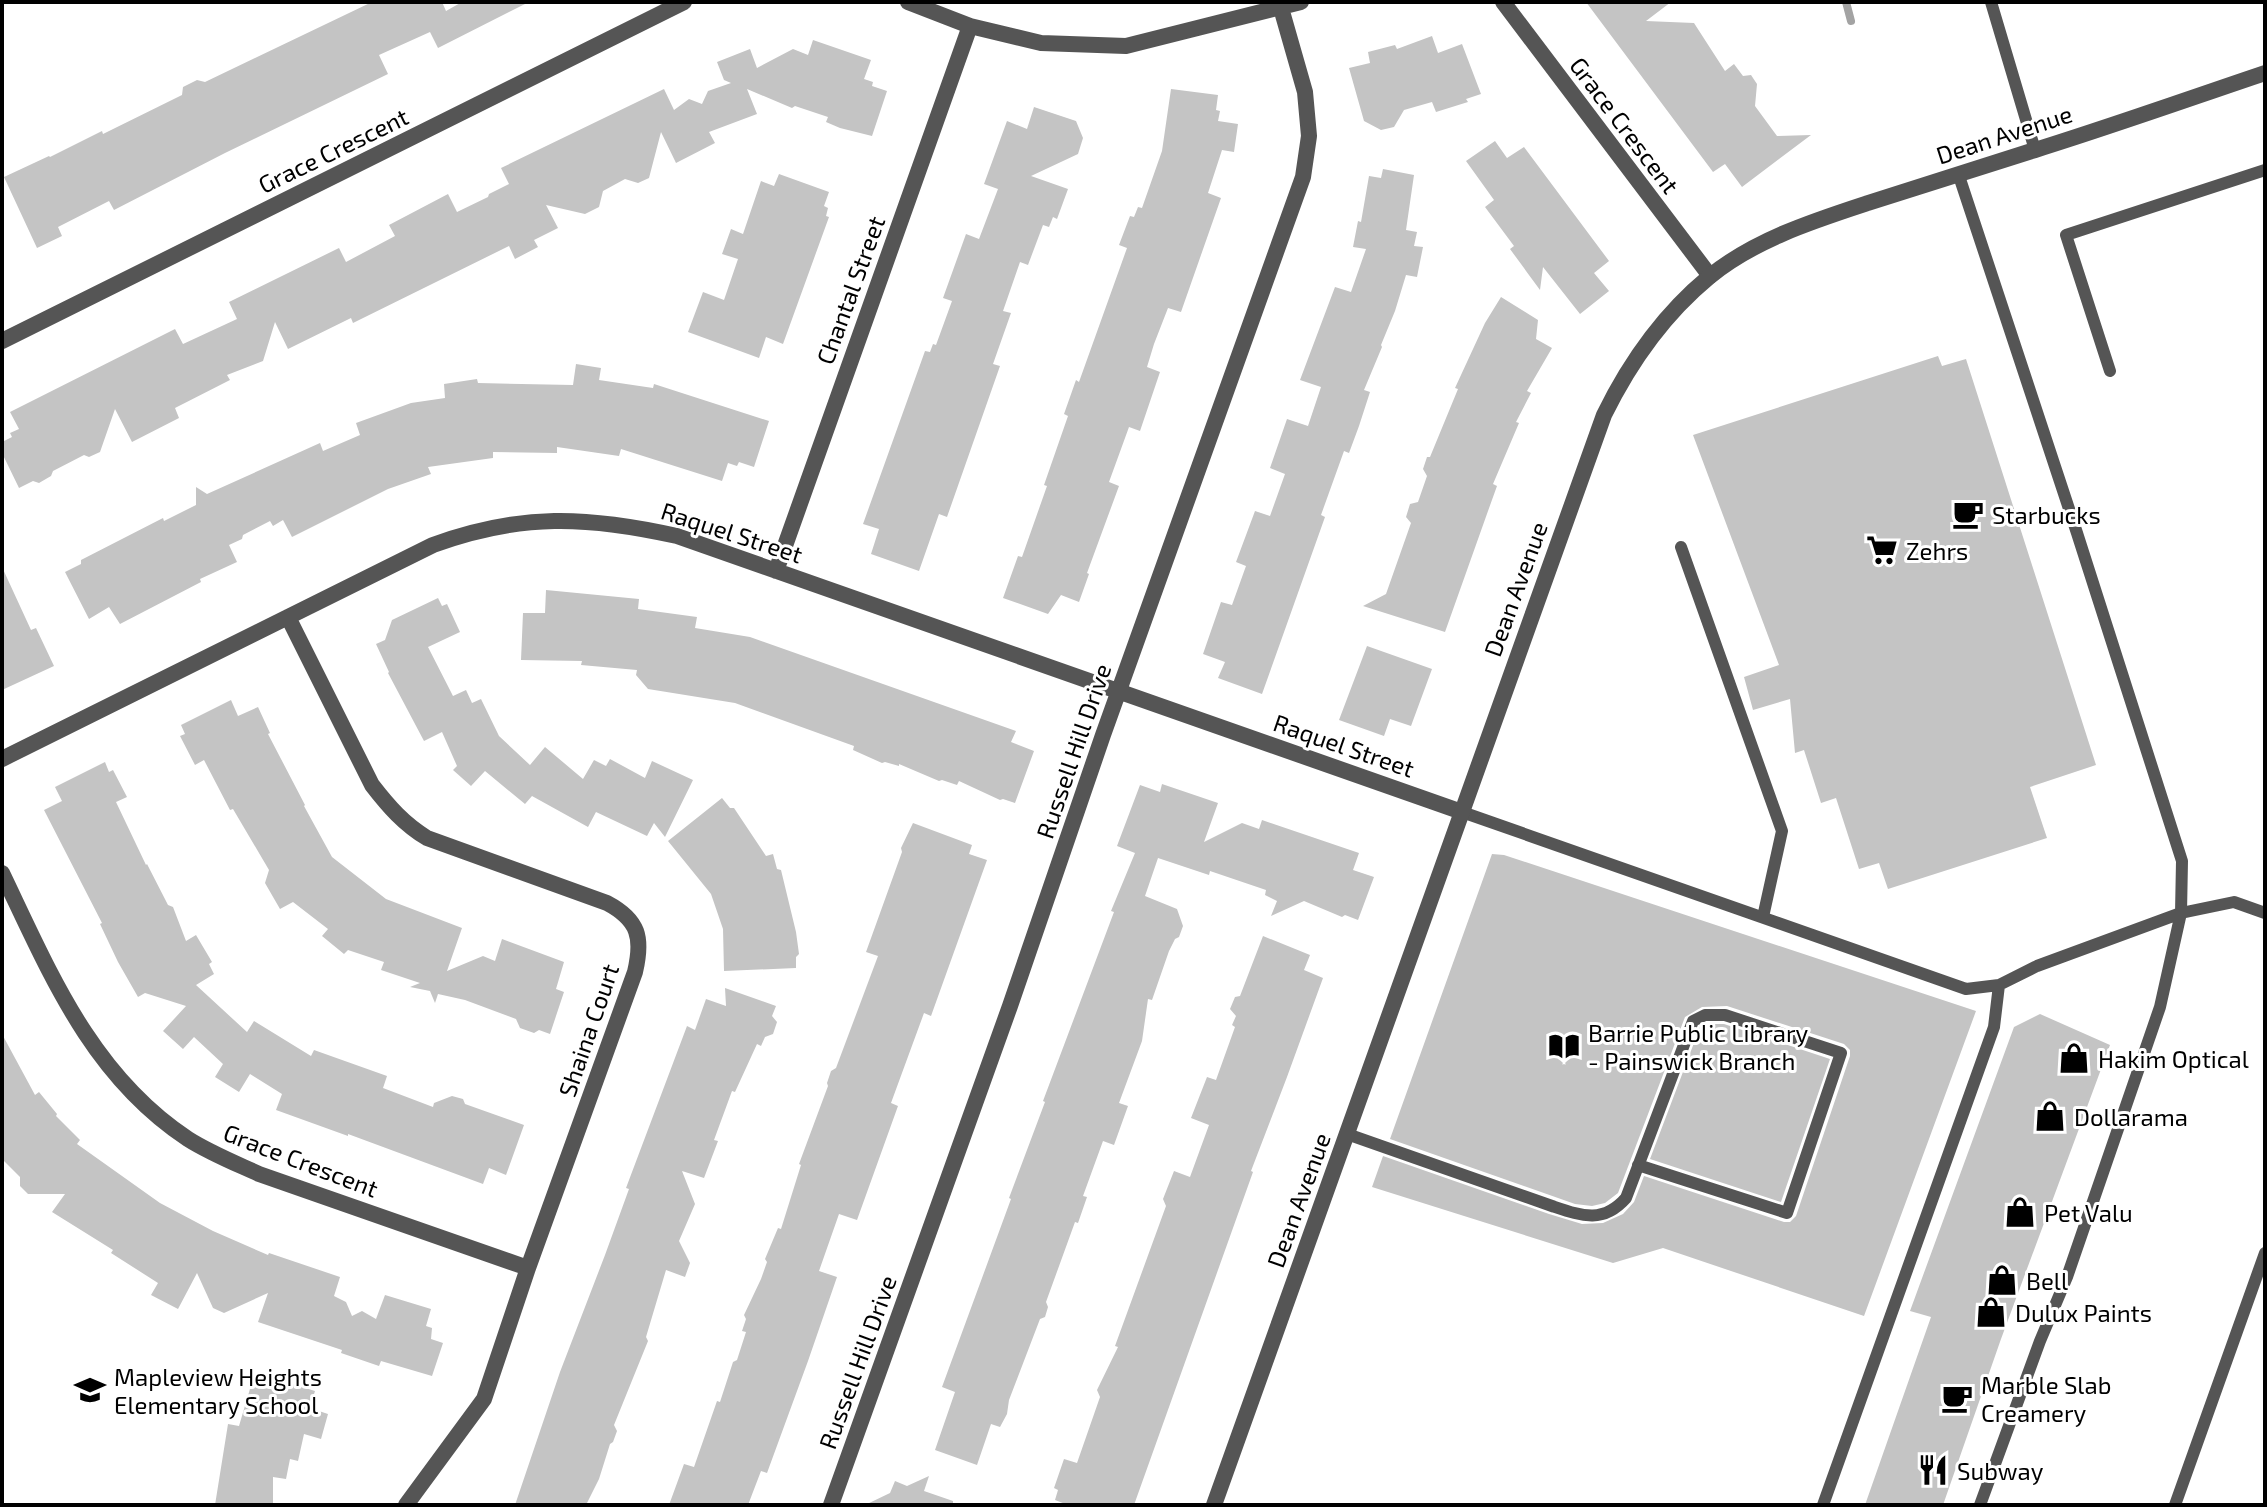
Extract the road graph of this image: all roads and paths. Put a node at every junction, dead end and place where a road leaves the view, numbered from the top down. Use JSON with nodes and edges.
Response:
{"nodes":[{"id":1,"x":684,"y":2,"type":"edge"},
{"id":2,"x":908,"y":2,"type":"edge"},
{"id":3,"x":1301,"y":2,"type":"edge"},
{"id":4,"x":1503,"y":2,"type":"edge"},
{"id":5,"x":1991,"y":2,"type":"edge"},
{"id":6,"x":1281,"y":8,"type":"junction"},
{"id":7,"x":970,"y":26,"type":"junction"},
{"id":8,"x":2265,"y":73,"type":"edge"},
{"id":9,"x":2035,"y":150,"type":"junction"},
{"id":10,"x":2265,"y":170,"type":"edge"},
{"id":11,"x":1958,"y":173,"type":"junction"},
{"id":12,"x":1710,"y":276,"type":"junction"},
{"id":13,"x":2,"y":341,"type":"edge"},
{"id":14,"x":2110,"y":371,"type":"dead end"},
{"id":15,"x":1681,"y":547,"type":"dead end"},
{"id":16,"x":776,"y":571,"type":"junction"},
{"id":17,"x":288,"y":617,"type":"junction"},
{"id":18,"x":1119,"y":692,"type":"junction"},
{"id":19,"x":2,"y":759,"type":"edge"},
{"id":20,"x":1462,"y":812,"type":"junction"},
{"id":21,"x":2,"y":873,"type":"edge"},
{"id":22,"x":2181,"y":913,"type":"junction"},
{"id":23,"x":2265,"y":913,"type":"edge"},
{"id":24,"x":1763,"y":917,"type":"junction"},
{"id":25,"x":1999,"y":985,"type":"junction"},
{"id":26,"x":1347,"y":1134,"type":"junction"},
{"id":27,"x":1638,"y":1165,"type":"junction"},
{"id":28,"x":2265,"y":1253,"type":"edge"},
{"id":29,"x":528,"y":1268,"type":"junction"},
{"id":30,"x":406,"y":1505,"type":"edge"},
{"id":31,"x":831,"y":1505,"type":"edge"},
{"id":32,"x":1214,"y":1505,"type":"edge"},
{"id":33,"x":1823,"y":1505,"type":"edge"},
{"id":34,"x":1980,"y":1505,"type":"edge"},
{"id":35,"x":2175,"y":1505,"type":"edge"}],
"edges":[{"from":1,"to":13,"type":"street","name":"Grace Crescent"},
{"from":2,"to":7,"type":"street"},
{"from":3,"to":6,"type":"street"},
{"from":4,"to":12,"type":"street","name":"Grace Crescent"},
{"from":5,"to":9,"type":"lane"},
{"from":6,"to":7,"type":"street"},
{"from":6,"to":18,"type":"street","name":"Russell Hill Drive"},
{"from":7,"to":16,"type":"street","name":"Chantal Street"},
{"from":8,"to":9,"type":"street","name":"Dean Avenue"},
{"from":9,"to":11,"type":"street","name":"Dean Avenue"},
{"from":10,"to":14,"type":"lane"},
{"from":11,"to":12,"type":"street","name":"Dean Avenue"},
{"from":11,"to":22,"type":"lane"},
{"from":12,"to":20,"type":"street","name":"Dean Avenue"},
{"from":15,"to":24,"type":"lane"},
{"from":16,"to":17,"type":"street","name":"Raquel Street"},
{"from":16,"to":18,"type":"street","name":"Raquel Street"},
{"from":17,"to":19,"type":"street","name":"Raquel Street"},
{"from":17,"to":29,"type":"street","name":"Shaina Court"},
{"from":18,"to":20,"type":"street","name":"Raquel Street"},
{"from":18,"to":31,"type":"street","name":"Russell Hill Drive"},
{"from":20,"to":24,"type":"lane"},
{"from":20,"to":26,"type":"street","name":"Dean Avenue"},
{"from":21,"to":29,"type":"street","name":"Grace Crescent"},
{"from":22,"to":23,"type":"lane"},
{"from":22,"to":25,"type":"lane"},
{"from":22,"to":34,"type":"lane"},
{"from":24,"to":25,"type":"lane"},
{"from":25,"to":33,"type":"lane"},
{"from":26,"to":27,"type":"lane"},
{"from":26,"to":32,"type":"street","name":"Dean Avenue"},
{"from":27,"to":27,"type":"lane"},
{"from":28,"to":35,"type":"lane"},
{"from":29,"to":30,"type":"street","name":"Shaina Court"}]}
